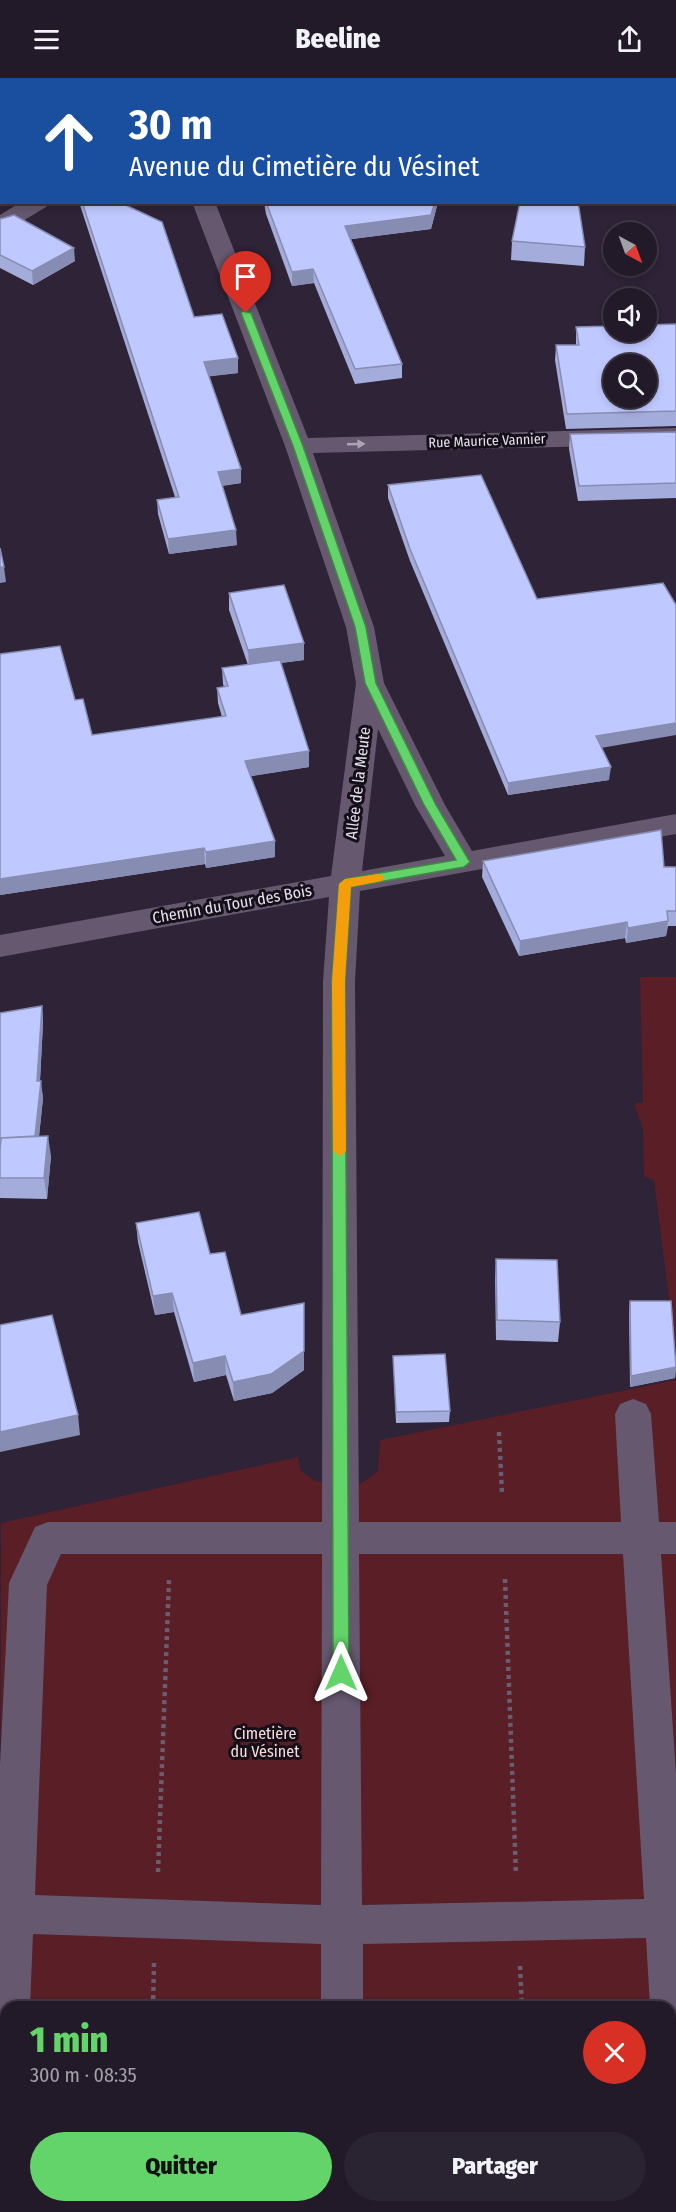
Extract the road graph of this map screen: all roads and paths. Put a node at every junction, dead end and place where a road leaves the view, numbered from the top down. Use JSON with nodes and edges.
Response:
{"nodes":[{"id":1,"x":35,"y":204,"type":"edge"},
{"id":2,"x":204,"y":204,"type":"edge"},
{"id":3,"x":0,"y":225,"type":"edge"},
{"id":4,"x":676,"y":436,"type":"edge"},
{"id":5,"x":298,"y":446,"type":"junction"},
{"id":6,"x":370,"y":683,"type":"junction"},
{"id":7,"x":676,"y":824,"type":"edge"},
{"id":8,"x":464,"y":862,"type":"junction"},
{"id":9,"x":345,"y":884,"type":"junction"},
{"id":10,"x":0,"y":946,"type":"edge"},
{"id":11,"x":633,"y":1414,"type":"dead end"},
{"id":12,"x":499,"y":1432,"type":"dead end"},
{"id":13,"x":340,"y":1536,"type":"junction"},
{"id":14,"x":171,"y":1537,"type":"junction"},
{"id":15,"x":504,"y":1537,"type":"junction"},
{"id":16,"x":658,"y":1537,"type":"edge"},
{"id":17,"x":13,"y":1914,"type":"junction"},
{"id":18,"x":156,"y":1918,"type":"junction"},
{"id":19,"x":671,"y":1918,"type":"edge"},
{"id":20,"x":518,"y":1921,"type":"junction"},
{"id":21,"x":342,"y":1925,"type":"junction"},
{"id":22,"x":9,"y":2001,"type":"edge"},
{"id":23,"x":153,"y":2001,"type":"edge"},
{"id":24,"x":342,"y":2001,"type":"edge"},
{"id":25,"x":522,"y":2001,"type":"edge"},
{"id":26,"x":674,"y":2001,"type":"edge"}],
"edges":[{"from":1,"to":3,"type":"street"},
{"from":2,"to":5,"type":"street","name":"Allée de la Meute"},
{"from":5,"to":4,"type":"street","name":"Rue Maurice Vannier","one_way":true},
{"from":5,"to":6,"type":"street","name":"Allée de la Meute"},
{"from":6,"to":8,"type":"street","name":"Allée de la Meute"},
{"from":6,"to":9,"type":"street","name":"Allée de la Meute"},
{"from":7,"to":8,"type":"street","name":"Chemin du Tour des Bois"},
{"from":8,"to":9,"type":"street","name":"Chemin du Tour des Bois"},
{"from":9,"to":10,"type":"street","name":"Chemin du Tour des Bois"},
{"from":9,"to":13,"type":"street","name":"Allée de la Meute"},
{"from":11,"to":16,"type":"street"},
{"from":12,"to":15,"type":"path"},
{"from":13,"to":14,"type":"street"},
{"from":13,"to":15,"type":"street"},
{"from":13,"to":21,"type":"street","name":"Allée de la Meute"},
{"from":14,"to":17,"type":"street"},
{"from":14,"to":18,"type":"path"},
{"from":15,"to":16,"type":"street"},
{"from":15,"to":20,"type":"path"},
{"from":16,"to":19,"type":"street"},
{"from":17,"to":18,"type":"street"},
{"from":17,"to":22,"type":"street"},
{"from":18,"to":21,"type":"street"},
{"from":18,"to":23,"type":"path"},
{"from":19,"to":20,"type":"street"},
{"from":19,"to":26,"type":"street"},
{"from":20,"to":21,"type":"street"},
{"from":20,"to":25,"type":"path"},
{"from":21,"to":24,"type":"street","name":"Allée de la Meute"}]}
